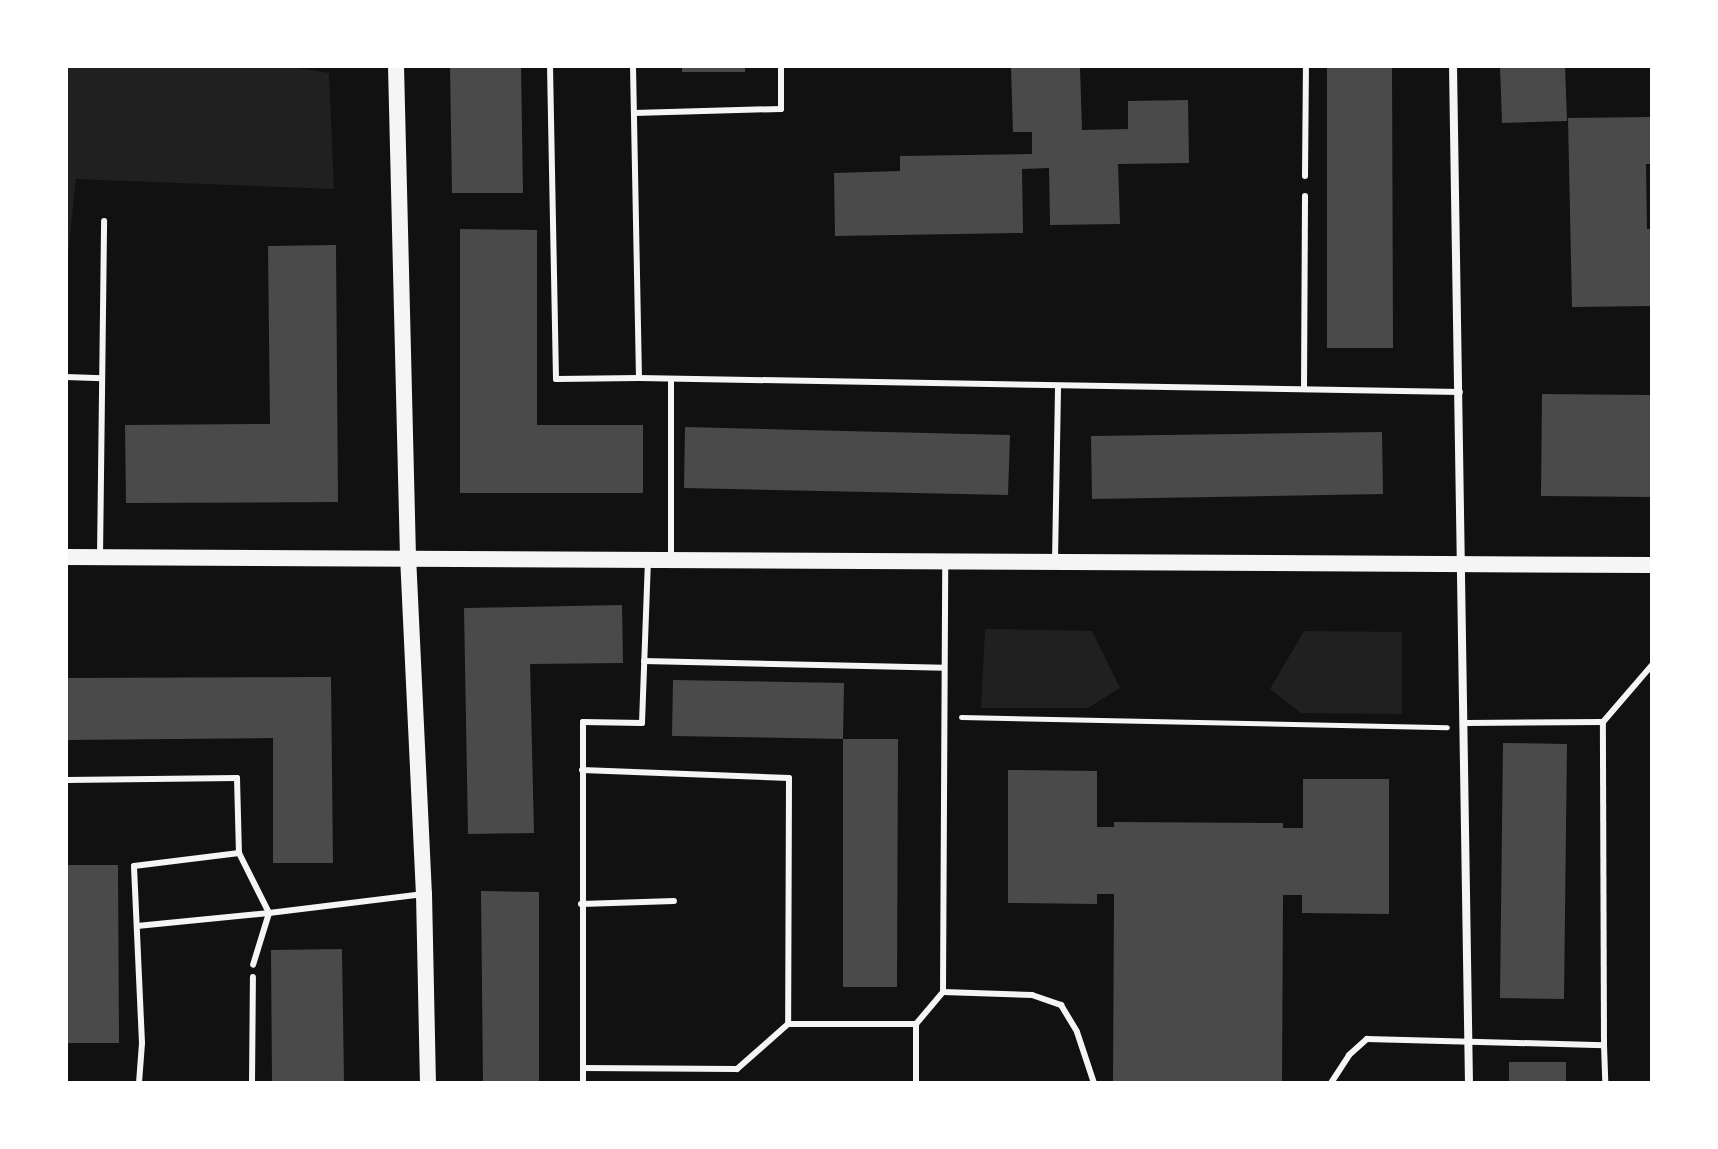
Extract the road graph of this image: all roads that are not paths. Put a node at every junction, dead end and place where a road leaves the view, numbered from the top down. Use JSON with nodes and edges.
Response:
{"nodes":[{"id":1,"x":396,"y":66,"type":"edge"},
{"id":2,"x":550,"y":66,"type":"edge"},
{"id":3,"x":633,"y":66,"type":"edge"},
{"id":4,"x":781,"y":66,"type":"edge"},
{"id":5,"x":1306,"y":66,"type":"edge"},
{"id":6,"x":1453,"y":66,"type":"edge"},
{"id":7,"x":634,"y":113,"type":"junction"},
{"id":8,"x":1305,"y":176,"type":"dead end"},
{"id":9,"x":1305,"y":196,"type":"dead end"},
{"id":10,"x":104,"y":221,"type":"dead end"},
{"id":11,"x":66,"y":377,"type":"edge"},
{"id":12,"x":102,"y":378,"type":"junction"},
{"id":13,"x":639,"y":378,"type":"junction"},
{"id":14,"x":671,"y":380,"type":"junction"},
{"id":15,"x":1058,"y":386,"type":"junction"},
{"id":16,"x":1304,"y":389,"type":"junction"},
{"id":17,"x":1461,"y":392,"type":"junction"},
{"id":18,"x":408,"y":556,"type":"junction"},
{"id":19,"x":66,"y":557,"type":"edge"},
{"id":20,"x":100,"y":557,"type":"junction"},
{"id":21,"x":648,"y":558,"type":"junction"},
{"id":22,"x":671,"y":558,"type":"junction"},
{"id":23,"x":945,"y":560,"type":"junction"},
{"id":24,"x":1055,"y":561,"type":"junction"},
{"id":25,"x":1463,"y":563,"type":"junction"},
{"id":26,"x":1652,"y":565,"type":"edge"},
{"id":27,"x":644,"y":661,"type":"junction"},
{"id":28,"x":1652,"y":665,"type":"edge"},
{"id":29,"x":944,"y":668,"type":"junction"},
{"id":30,"x":1603,"y":722,"type":"junction"},
{"id":31,"x":1466,"y":725,"type":"junction"},
{"id":32,"x":582,"y":770,"type":"junction"},
{"id":33,"x":66,"y":780,"type":"edge"},
{"id":34,"x":239,"y":853,"type":"junction"},
{"id":35,"x":424,"y":894,"type":"junction"},
{"id":36,"x":674,"y":901,"type":"dead end"},
{"id":37,"x":581,"y":904,"type":"junction"},
{"id":38,"x":269,"y":913,"type":"junction"},
{"id":39,"x":137,"y":926,"type":"junction"},
{"id":40,"x":253,"y":965,"type":"dead end"},
{"id":41,"x":253,"y":977,"type":"dead end"},
{"id":42,"x":943,"y":992,"type":"junction"},
{"id":43,"x":788,"y":1024,"type":"junction"},
{"id":44,"x":916,"y":1024,"type":"junction"},
{"id":45,"x":1470,"y":1040,"type":"junction"},
{"id":46,"x":1604,"y":1045,"type":"junction"},
{"id":47,"x":583,"y":1068,"type":"junction"},
{"id":48,"x":139,"y":1083,"type":"edge"},
{"id":49,"x":252,"y":1083,"type":"edge"},
{"id":50,"x":428,"y":1083,"type":"edge"},
{"id":51,"x":583,"y":1083,"type":"edge"},
{"id":52,"x":916,"y":1083,"type":"edge"},
{"id":53,"x":1094,"y":1083,"type":"edge"},
{"id":54,"x":1331,"y":1083,"type":"edge"},
{"id":55,"x":1469,"y":1083,"type":"edge"},
{"id":56,"x":1605,"y":1083,"type":"edge"}],
"edges":[{"from":1,"to":18,"type":"main road"},
{"from":2,"to":13,"type":"lane"},
{"from":3,"to":7,"type":"lane"},
{"from":4,"to":7,"type":"lane"},
{"from":5,"to":8,"type":"lane"},
{"from":6,"to":17,"type":"street"},
{"from":7,"to":13,"type":"lane"},
{"from":9,"to":16,"type":"lane"},
{"from":10,"to":12,"type":"lane"},
{"from":11,"to":12,"type":"lane"},
{"from":12,"to":20,"type":"lane"},
{"from":13,"to":14,"type":"lane"},
{"from":14,"to":15,"type":"lane"},
{"from":14,"to":22,"type":"lane"},
{"from":15,"to":16,"type":"lane"},
{"from":15,"to":24,"type":"lane"},
{"from":16,"to":17,"type":"lane"},
{"from":17,"to":25,"type":"street"},
{"from":18,"to":20,"type":"main road"},
{"from":18,"to":21,"type":"main road"},
{"from":18,"to":35,"type":"main road"},
{"from":19,"to":20,"type":"main road"},
{"from":21,"to":22,"type":"main road"},
{"from":21,"to":27,"type":"lane"},
{"from":22,"to":23,"type":"main road"},
{"from":23,"to":24,"type":"main road"},
{"from":23,"to":29,"type":"lane"},
{"from":24,"to":25,"type":"main road"},
{"from":25,"to":26,"type":"main road"},
{"from":25,"to":31,"type":"street"},
{"from":27,"to":29,"type":"lane"},
{"from":27,"to":32,"type":"lane"},
{"from":28,"to":30,"type":"lane"},
{"from":29,"to":42,"type":"lane"},
{"from":30,"to":31,"type":"lane"},
{"from":30,"to":46,"type":"lane"},
{"from":31,"to":45,"type":"street"},
{"from":32,"to":37,"type":"lane"},
{"from":32,"to":43,"type":"lane"},
{"from":33,"to":34,"type":"lane"},
{"from":34,"to":38,"type":"lane"},
{"from":34,"to":39,"type":"lane"},
{"from":35,"to":38,"type":"lane"},
{"from":35,"to":50,"type":"main road"},
{"from":36,"to":37,"type":"lane"},
{"from":37,"to":47,"type":"lane"},
{"from":38,"to":39,"type":"lane"},
{"from":38,"to":40,"type":"lane"},
{"from":39,"to":48,"type":"lane"},
{"from":41,"to":49,"type":"lane"},
{"from":42,"to":44,"type":"lane"},
{"from":42,"to":53,"type":"lane"},
{"from":43,"to":44,"type":"lane"},
{"from":43,"to":47,"type":"lane"},
{"from":44,"to":52,"type":"lane"},
{"from":45,"to":46,"type":"lane"},
{"from":45,"to":54,"type":"lane"},
{"from":45,"to":55,"type":"street"},
{"from":46,"to":56,"type":"lane"},
{"from":47,"to":51,"type":"lane"}]}
